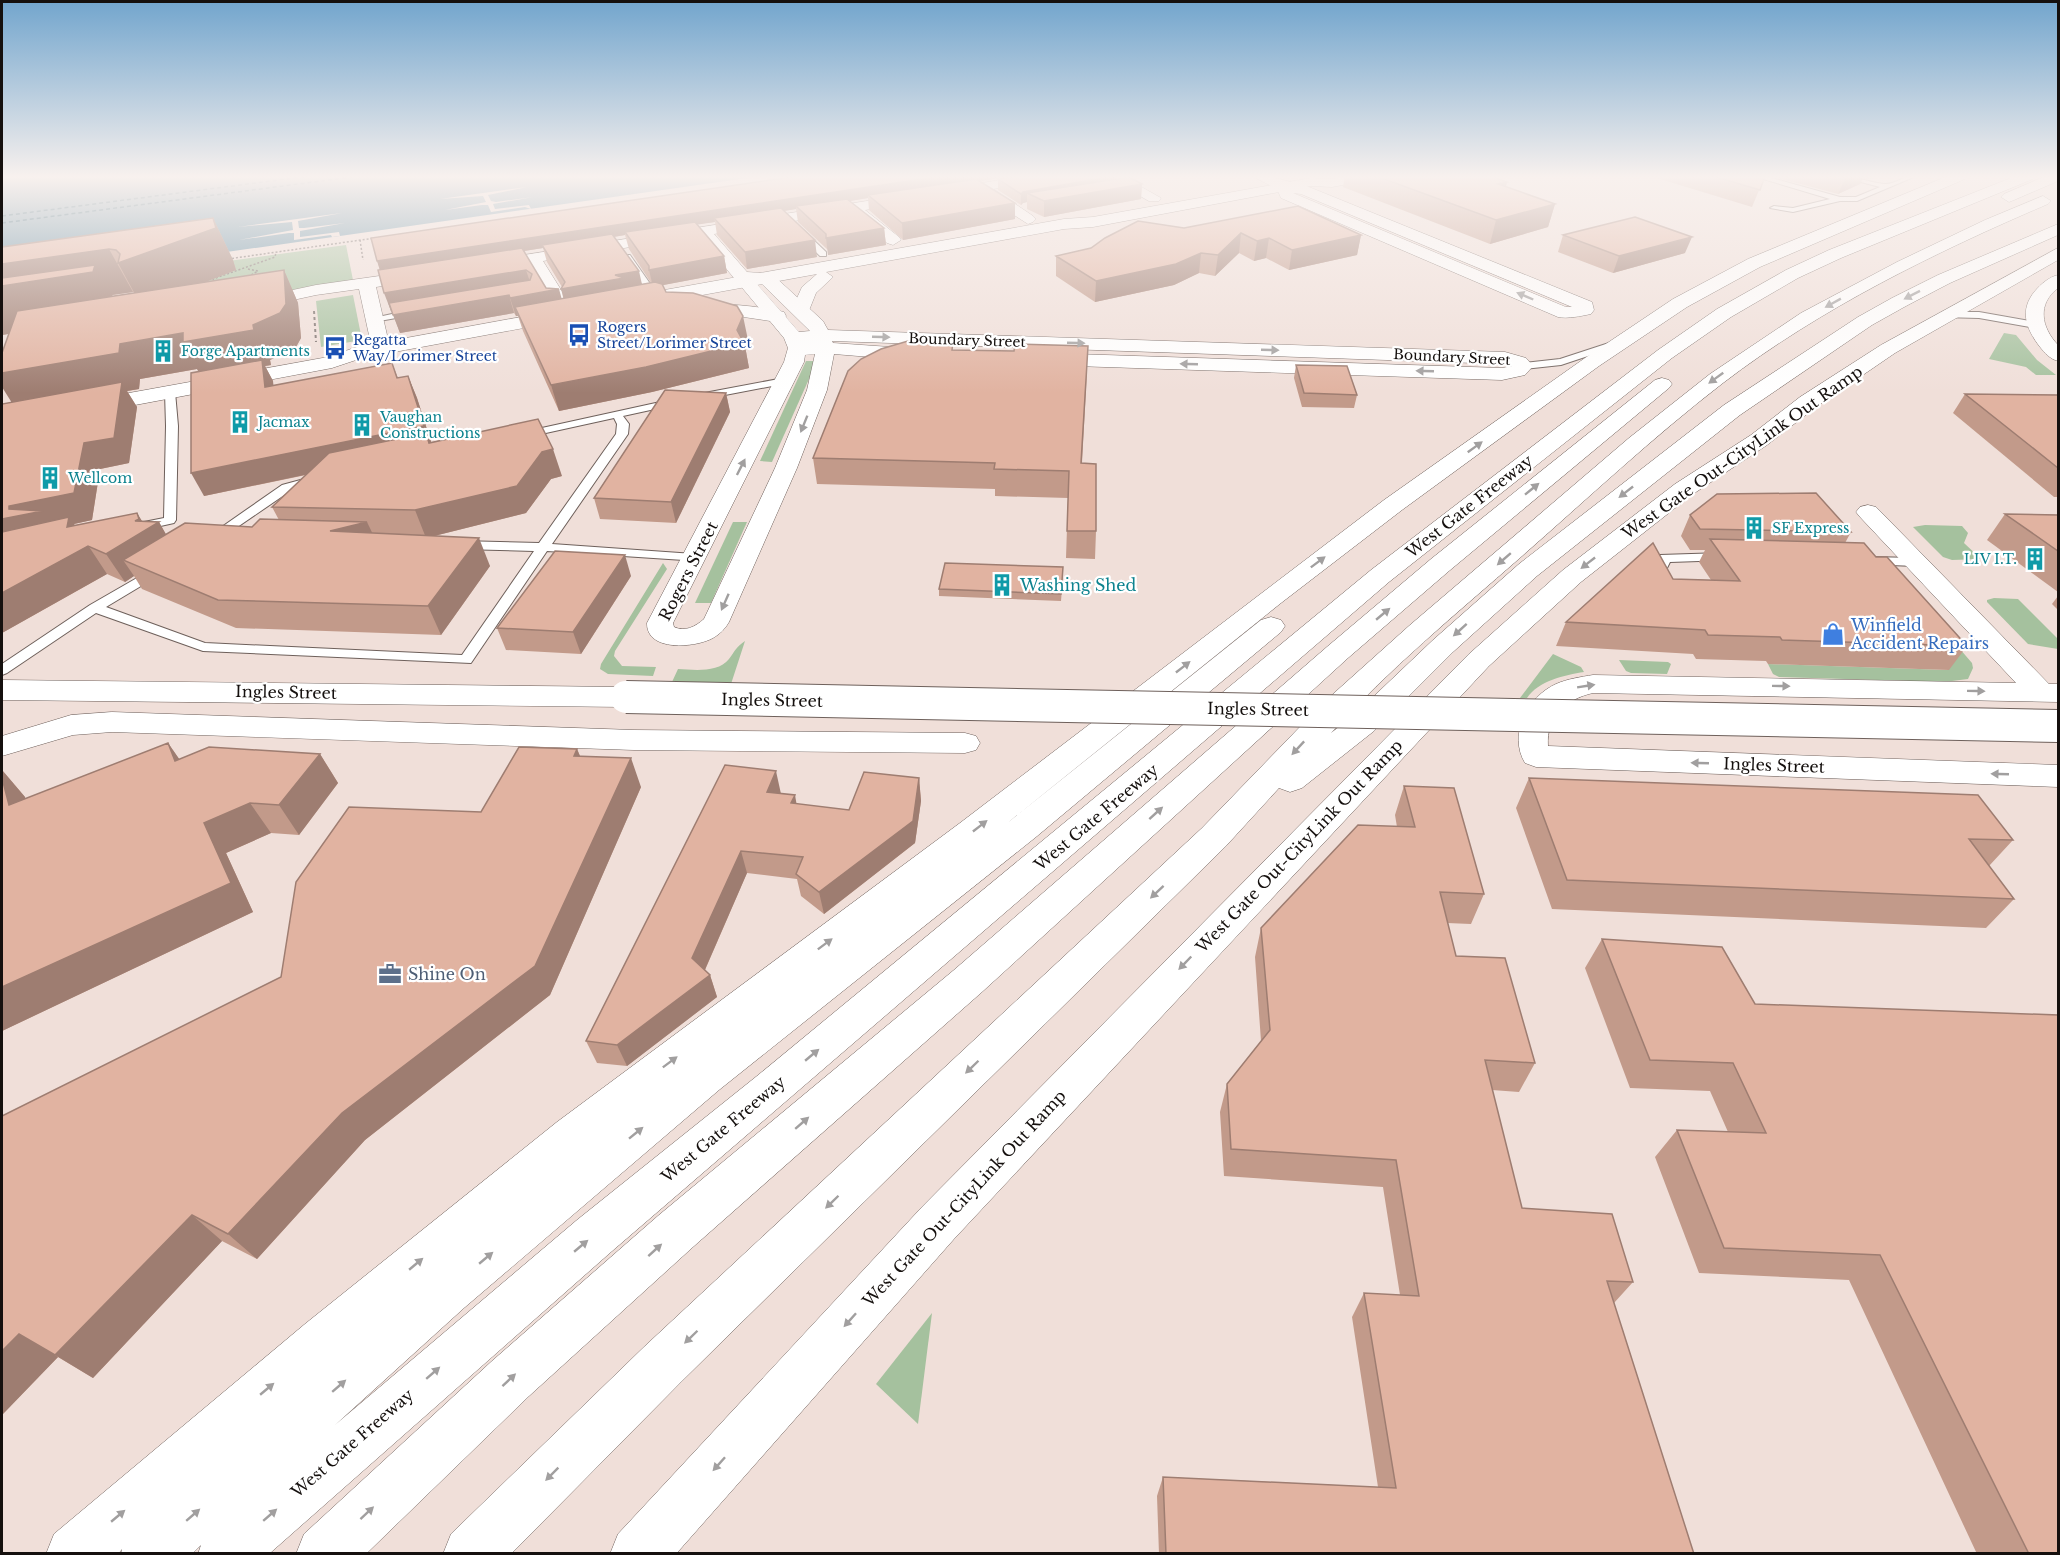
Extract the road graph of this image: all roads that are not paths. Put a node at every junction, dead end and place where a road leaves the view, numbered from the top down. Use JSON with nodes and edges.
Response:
{"nodes":[{"id":1,"x":588,"y":249,"type":"edge"},
{"id":2,"x":621,"y":249,"type":"edge"},
{"id":3,"x":722,"y":249,"type":"edge"},
{"id":4,"x":817,"y":249,"type":"edge"},
{"id":5,"x":934,"y":249,"type":"edge"},
{"id":6,"x":977,"y":249,"type":"edge"},
{"id":7,"x":1412,"y":249,"type":"edge"},
{"id":8,"x":1447,"y":249,"type":"edge"},
{"id":9,"x":1791,"y":249,"type":"edge"},
{"id":10,"x":1812,"y":249,"type":"edge"},
{"id":11,"x":1849,"y":249,"type":"edge"},
{"id":12,"x":1883,"y":249,"type":"edge"},
{"id":13,"x":1938,"y":249,"type":"edge"},
{"id":14,"x":1950,"y":249,"type":"edge"},
{"id":15,"x":2027,"y":249,"type":"edge"},
{"id":16,"x":2037,"y":249,"type":"edge"},
{"id":17,"x":2039,"y":249,"type":"edge"},
{"id":18,"x":823,"y":254,"type":"edge"},
{"id":19,"x":1463,"y":255,"type":"junction"},
{"id":20,"x":532,"y":257,"type":"junction"},
{"id":21,"x":1442,"y":261,"type":"junction"},
{"id":22,"x":474,"y":266,"type":"edge"},
{"id":23,"x":1903,"y":266,"type":"junction"},
{"id":24,"x":438,"y":272,"type":"edge"},
{"id":25,"x":824,"y":277,"type":"junction"},
{"id":26,"x":2058,"y":280,"type":"edge"},
{"id":27,"x":757,"y":282,"type":"junction"},
{"id":28,"x":367,"y":284,"type":"junction"},
{"id":29,"x":647,"y":285,"type":"edge"},
{"id":30,"x":559,"y":301,"type":"edge"},
{"id":31,"x":236,"y":306,"type":"edge"},
{"id":32,"x":665,"y":306,"type":"junction"},
{"id":33,"x":801,"y":309,"type":"junction"},
{"id":34,"x":422,"y":311,"type":"edge"},
{"id":35,"x":1945,"y":315,"type":"junction"},
{"id":36,"x":586,"y":316,"type":"edge"},
{"id":37,"x":777,"y":316,"type":"junction"},
{"id":38,"x":2035,"y":325,"type":"junction"},
{"id":39,"x":376,"y":327,"type":"joint"},
{"id":40,"x":1625,"y":339,"type":"junction"},
{"id":41,"x":824,"y":341,"type":"junction"},
{"id":42,"x":796,"y":344,"type":"junction"},
{"id":43,"x":914,"y":354,"type":"junction"},
{"id":44,"x":2058,"y":355,"type":"edge"},
{"id":45,"x":1523,"y":366,"type":"junction"},
{"id":46,"x":784,"y":381,"type":"junction"},
{"id":47,"x":817,"y":390,"type":"junction"},
{"id":48,"x":170,"y":392,"type":"junction"},
{"id":49,"x":617,"y":415,"type":"junction"},
{"id":50,"x":2,"y":423,"type":"edge"},
{"id":51,"x":507,"y":438,"type":"edge"},
{"id":52,"x":333,"y":476,"type":"edge"},
{"id":53,"x":1684,"y":489,"type":"junction"},
{"id":54,"x":726,"y":496,"type":"junction"},
{"id":55,"x":772,"y":498,"type":"junction"},
{"id":56,"x":1868,"y":512,"type":"dead end"},
{"id":57,"x":125,"y":530,"type":"edge"},
{"id":58,"x":222,"y":532,"type":"junction"},
{"id":59,"x":240,"y":537,"type":"edge"},
{"id":60,"x":203,"y":543,"type":"edge"},
{"id":61,"x":449,"y":545,"type":"edge"},
{"id":62,"x":543,"y":547,"type":"junction"},
{"id":63,"x":1740,"y":557,"type":"edge"},
{"id":64,"x":694,"y":558,"type":"junction"},
{"id":65,"x":1857,"y":561,"type":"edge"},
{"id":66,"x":1916,"y":562,"type":"junction"},
{"id":67,"x":164,"y":567,"type":"edge"},
{"id":68,"x":1671,"y":592,"type":"edge"},
{"id":69,"x":95,"y":608,"type":"junction"},
{"id":70,"x":2,"y":670,"type":"edge"},
{"id":71,"x":2,"y":690,"type":"edge"},
{"id":72,"x":2049,"y":692,"type":"edge"},
{"id":73,"x":2058,"y":726,"type":"edge"},
{"id":74,"x":964,"y":742,"type":"dead end"},
{"id":75,"x":2,"y":746,"type":"edge"},
{"id":76,"x":2058,"y":776,"type":"edge"},
{"id":77,"x":1214,"y":837,"type":"junction"},
{"id":78,"x":74,"y":1554,"type":"edge"},
{"id":79,"x":149,"y":1554,"type":"edge"},
{"id":80,"x":226,"y":1554,"type":"edge"},
{"id":81,"x":324,"y":1554,"type":"edge"},
{"id":82,"x":471,"y":1554,"type":"edge"},
{"id":83,"x":638,"y":1554,"type":"edge"}],
"edges":[{"from":1,"to":20,"type":"street"},
{"from":2,"to":29,"type":"lane"},
{"from":3,"to":27,"type":"street"},
{"from":4,"to":18,"type":"lane"},
{"from":5,"to":27,"type":"main road"},
{"from":6,"to":25,"type":"main road"},
{"from":7,"to":21,"type":"street"},
{"from":8,"to":19,"type":"street"},
{"from":9,"to":40,"type":"main road"},
{"from":79,"to":10,"type":"main road","one_way":true},
{"from":80,"to":11,"type":"main road","name":"West Gate Freeway","one_way":true},
{"from":81,"to":12,"type":"main road","one_way":true},
{"from":13,"to":23,"type":"main road"},
{"from":14,"to":23,"type":"main road"},
{"from":15,"to":77,"type":"main road","one_way":true},
{"from":16,"to":53,"type":"main road"},
{"from":17,"to":35,"type":"main road","name":"West Gate Out-CityLink Out Ramp"},
{"from":19,"to":21,"type":"street"},
{"from":19,"to":21,"type":"street","one_way":true},
{"from":20,"to":22,"type":"street"},
{"from":20,"to":30,"type":"street"},
{"from":23,"to":77,"type":"main road","one_way":true},
{"from":24,"to":28,"type":"street"},
{"from":25,"to":27,"type":"main road"},
{"from":25,"to":33,"type":"main road"},
{"from":26,"to":38,"type":"street"},
{"from":27,"to":32,"type":"main road"},
{"from":27,"to":32,"type":"main road"},
{"from":27,"to":33,"type":"street"},
{"from":27,"to":37,"type":"street"},
{"from":28,"to":31,"type":"street"},
{"from":28,"to":39,"type":"street"},
{"from":32,"to":37,"type":"main road"},
{"from":33,"to":41,"type":"street"},
{"from":34,"to":39,"type":"lane"},
{"from":35,"to":38,"type":"lane"},
{"from":35,"to":53,"type":"main road","name":"West Gate Out-CityLink Out Ramp"},
{"from":36,"to":48,"type":"main road"},
{"from":37,"to":42,"type":"street"},
{"from":38,"to":44,"type":"street"},
{"from":40,"to":45,"type":"lane"},
{"from":78,"to":40,"type":"main road","one_way":true},
{"from":41,"to":42,"type":"street","name":"Boundary Street"},
{"from":41,"to":43,"type":"street","name":"Boundary Street"},
{"from":41,"to":45,"type":"street","name":"Boundary Street","one_way":true},
{"from":41,"to":47,"type":"street","name":"Rogers Street"},
{"from":42,"to":46,"type":"street","name":"Rogers Street"},
{"from":45,"to":43,"type":"street","name":"Boundary Street","one_way":true},
{"from":43,"to":47,"type":"street"},
{"from":46,"to":49,"type":"lane"},
{"from":54,"to":46,"type":"street","name":"Rogers Street","one_way":true},
{"from":47,"to":55,"type":"street","name":"Rogers Street","one_way":true},
{"from":48,"to":50,"type":"main road"},
{"from":48,"to":57,"type":"lane"},
{"from":49,"to":51,"type":"lane"},
{"from":49,"to":62,"type":"lane"},
{"from":52,"to":58,"type":"lane"},
{"from":53,"to":83,"type":"main road","name":"West Gate Out-CityLink Out Ramp","one_way":true},
{"from":54,"to":55,"type":"street"},
{"from":54,"to":64,"type":"street","name":"Rogers Street"},
{"from":55,"to":64,"type":"street","name":"Rogers Street","one_way":true},
{"from":56,"to":66,"type":"street"},
{"from":58,"to":59,"type":"lane"},
{"from":58,"to":60,"type":"lane"},
{"from":61,"to":62,"type":"lane"},
{"from":62,"to":64,"type":"lane"},
{"from":62,"to":69,"type":"lane"},
{"from":63,"to":68,"type":"lane"},
{"from":65,"to":66,"type":"lane"},
{"from":66,"to":72,"type":"street"},
{"from":67,"to":69,"type":"lane"},
{"from":69,"to":70,"type":"lane"},
{"from":71,"to":73,"type":"main road","name":"Ingles Street","bridge":true},
{"from":76,"to":72,"type":"street","name":"Ingles Street","one_way":true},
{"from":74,"to":75,"type":"street"},
{"from":77,"to":82,"type":"main road","one_way":true}]}
